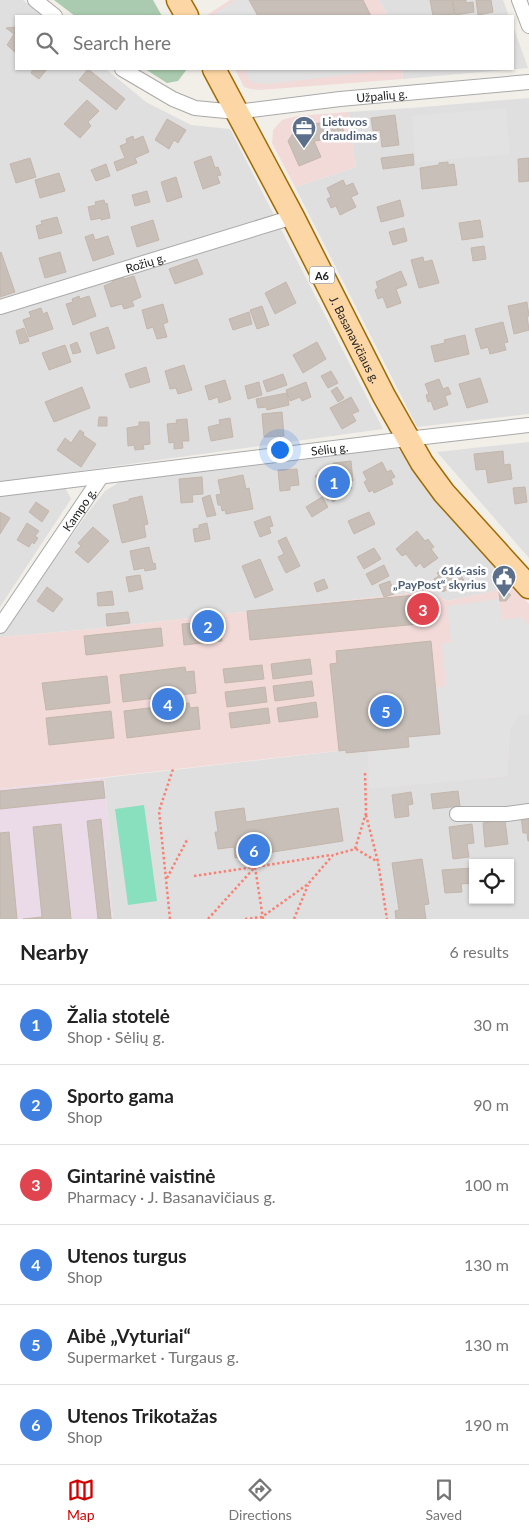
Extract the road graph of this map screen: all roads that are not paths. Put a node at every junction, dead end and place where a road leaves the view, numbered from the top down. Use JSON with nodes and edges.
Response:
{"nodes":[{"id":1,"x":35,"y":0,"type":"edge"},
{"id":2,"x":178,"y":0,"type":"edge"},
{"id":3,"x":519,"y":0,"type":"edge"},
{"id":4,"x":54,"y":15,"type":"edge"},
{"id":5,"x":186,"y":15,"type":"edge"},
{"id":6,"x":529,"y":26,"type":"edge"},
{"id":7,"x":124,"y":70,"type":"edge"},
{"id":8,"x":215,"y":70,"type":"edge"},
{"id":9,"x":529,"y":82,"type":"edge"},
{"id":10,"x":236,"y":112,"type":"junction"},
{"id":11,"x":293,"y":217,"type":"junction"},
{"id":12,"x":0,"y":307,"type":"edge"},
{"id":13,"x":529,"y":425,"type":"edge"},
{"id":14,"x":407,"y":439,"type":"junction"},
{"id":15,"x":101,"y":477,"type":"junction"},
{"id":16,"x":0,"y":489,"type":"edge"},
{"id":17,"x":529,"y":587,"type":"edge"},
{"id":18,"x":0,"y":626,"type":"edge"},
{"id":19,"x":529,"y":811,"type":"edge"},
{"id":20,"x":457,"y":814,"type":"dead end"}],
"edges":[{"from":1,"to":4,"type":"street"},
{"from":2,"to":5,"type":"main road"},
{"from":3,"to":6,"type":"street"},
{"from":7,"to":10,"type":"street","name":"Užpalių g."},
{"from":8,"to":10,"type":"main road","name":"J. Basanavičiaus g.","number":"A6"},
{"from":9,"to":10,"type":"street","name":"Užpalių g."},
{"from":10,"to":11,"type":"main road","name":"J. Basanavičiaus g.","number":"A6"},
{"from":11,"to":12,"type":"street","name":"Rožių g."},
{"from":11,"to":14,"type":"main road","name":"J. Basanavičiaus g.","number":"A6"},
{"from":13,"to":14,"type":"street","name":"Sėlių g."},
{"from":14,"to":15,"type":"street","name":"Sėlių g."},
{"from":14,"to":17,"type":"main road","name":"J. Basanavičiaus g.","number":"A6"},
{"from":15,"to":16,"type":"street","name":"Kampo g."},
{"from":15,"to":18,"type":"street","name":"Kampo g."},
{"from":19,"to":20,"type":"street"}]}
